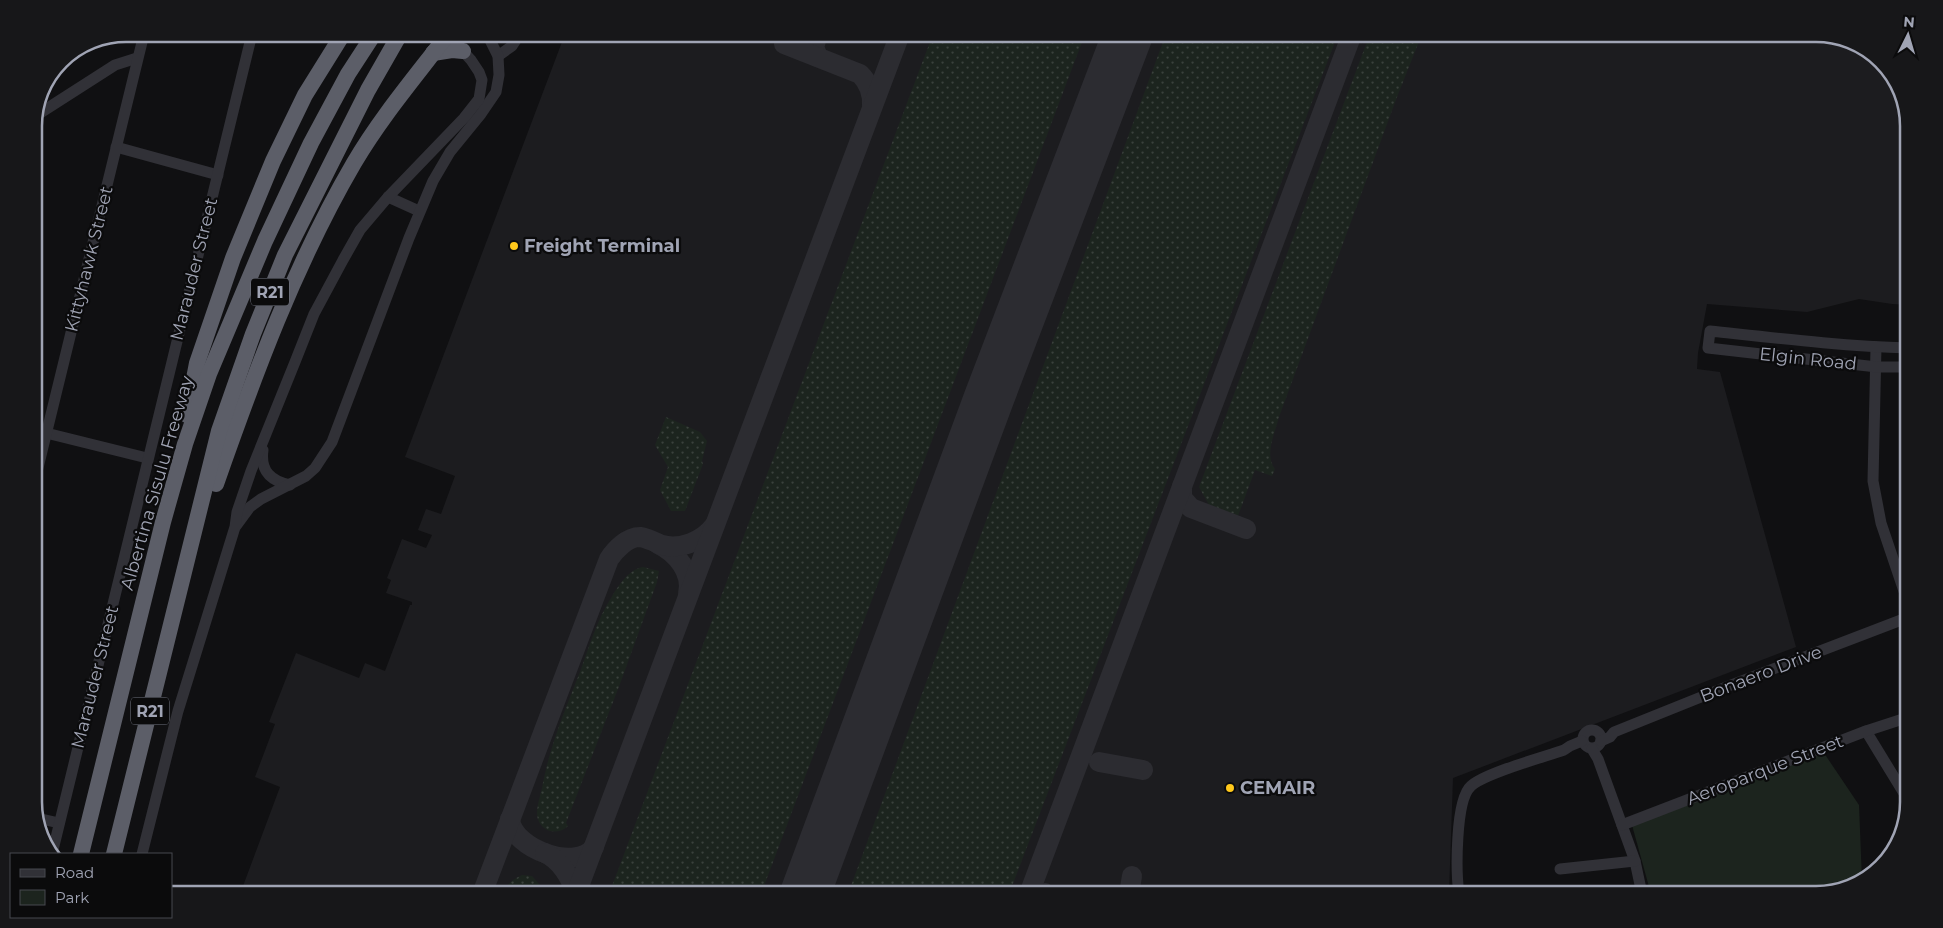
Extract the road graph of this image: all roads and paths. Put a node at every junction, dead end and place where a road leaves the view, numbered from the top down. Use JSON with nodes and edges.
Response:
{"nodes":[{"id":1,"x":142,"y":42,"type":"edge"},
{"id":2,"x":250,"y":42,"type":"edge"},
{"id":3,"x":338,"y":42,"type":"edge"},
{"id":4,"x":369,"y":42,"type":"edge"},
{"id":5,"x":395,"y":42,"type":"edge"},
{"id":6,"x":442,"y":42,"type":"edge"},
{"id":7,"x":455,"y":42,"type":"edge"},
{"id":8,"x":491,"y":42,"type":"edge"},
{"id":9,"x":515,"y":42,"type":"edge"},
{"id":10,"x":463,"y":51,"type":"junction"},
{"id":11,"x":433,"y":53,"type":"junction"},
{"id":12,"x":498,"y":56,"type":"junction"},
{"id":13,"x":137,"y":58,"type":"junction"},
{"id":14,"x":44,"y":109,"type":"edge"},
{"id":15,"x":116,"y":147,"type":"junction"},
{"id":16,"x":218,"y":175,"type":"junction"},
{"id":17,"x":388,"y":197,"type":"junction"},
{"id":18,"x":419,"y":211,"type":"junction"},
{"id":19,"x":1876,"y":347,"type":"junction"},
{"id":20,"x":1900,"y":348,"type":"edge"},
{"id":21,"x":1877,"y":367,"type":"junction"},
{"id":22,"x":1900,"y":367,"type":"edge"},
{"id":23,"x":268,"y":430,"type":"junction"},
{"id":24,"x":43,"y":432,"type":"edge"},
{"id":25,"x":46,"y":432,"type":"junction"},
{"id":26,"x":185,"y":444,"type":"junction"},
{"id":27,"x":43,"y":445,"type":"edge"},
{"id":28,"x":147,"y":458,"type":"junction"},
{"id":29,"x":290,"y":485,"type":"junction"},
{"id":30,"x":235,"y":527,"type":"junction"},
{"id":31,"x":186,"y":568,"type":"junction"},
{"id":32,"x":1900,"y":579,"type":"edge"},
{"id":33,"x":1900,"y":620,"type":"edge"},
{"id":34,"x":1900,"y":720,"type":"edge"},
{"id":35,"x":1866,"y":731,"type":"junction"},
{"id":36,"x":1594,"y":745,"type":"junction"},
{"id":37,"x":1900,"y":785,"type":"edge"},
{"id":38,"x":44,"y":820,"type":"edge"},
{"id":39,"x":59,"y":823,"type":"junction"},
{"id":40,"x":1622,"y":825,"type":"junction"},
{"id":41,"x":54,"y":844,"type":"edge"},
{"id":42,"x":81,"y":853,"type":"edge"},
{"id":43,"x":114,"y":853,"type":"edge"},
{"id":44,"x":142,"y":853,"type":"edge"},
{"id":45,"x":1635,"y":861,"type":"junction"},
{"id":46,"x":1560,"y":869,"type":"dead end"},
{"id":47,"x":1459,"y":886,"type":"edge"},
{"id":48,"x":1640,"y":886,"type":"edge"}],
"edges":[{"from":1,"to":13,"type":"street","name":"Kittyhawk Street"},
{"from":2,"to":16,"type":"street","name":"Marauder Street"},
{"from":3,"to":26,"type":"highway"},
{"from":4,"to":26,"type":"highway","name":"Albertina Sisulu Freeway","number":"R21"},
{"from":5,"to":31,"type":"highway","number":"R21"},
{"from":6,"to":11,"type":"highway"},
{"from":7,"to":10,"type":"street"},
{"from":8,"to":12,"type":"street"},
{"from":9,"to":12,"type":"street"},
{"from":10,"to":11,"type":"highway"},
{"from":10,"to":17,"type":"street"},
{"from":11,"to":31,"type":"highway"},
{"from":12,"to":18,"type":"street"},
{"from":13,"to":14,"type":"street"},
{"from":13,"to":15,"type":"street","name":"Kittyhawk Street"},
{"from":15,"to":16,"type":"street"},
{"from":15,"to":25,"type":"street","name":"Kittyhawk Street"},
{"from":16,"to":28,"type":"street","name":"Marauder Street"},
{"from":17,"to":18,"type":"street"},
{"from":17,"to":23,"type":"street"},
{"from":18,"to":29,"type":"street"},
{"from":19,"to":20,"type":"street","name":"Elgin Road"},
{"from":19,"to":21,"type":"street"},
{"from":19,"to":21,"type":"street","name":"Elgin Road"},
{"from":21,"to":22,"type":"street","name":"Elgin Road"},
{"from":21,"to":32,"type":"street"},
{"from":23,"to":29,"type":"street"},
{"from":23,"to":30,"type":"street"},
{"from":24,"to":25,"type":"street"},
{"from":25,"to":27,"type":"street","name":"Kittyhawk Street"},
{"from":25,"to":28,"type":"street"},
{"from":26,"to":42,"type":"highway","name":"Albertina Sisulu Freeway","number":"R21"},
{"from":28,"to":39,"type":"street","name":"Marauder Street"},
{"from":29,"to":30,"type":"street"},
{"from":30,"to":44,"type":"street"},
{"from":31,"to":43,"type":"highway","number":"R21"},
{"from":33,"to":36,"type":"street","name":"Bonaero Drive"},
{"from":34,"to":35,"type":"street","name":"Aeroparque Street"},
{"from":35,"to":37,"type":"street"},
{"from":35,"to":40,"type":"street","name":"Aeroparque Street"},
{"from":36,"to":40,"type":"street"},
{"from":36,"to":47,"type":"street","name":"Bonaero Drive"},
{"from":38,"to":39,"type":"street"},
{"from":39,"to":41,"type":"street","name":"Marauder Street"},
{"from":40,"to":45,"type":"street"},
{"from":45,"to":46,"type":"street"},
{"from":45,"to":48,"type":"street"}]}
